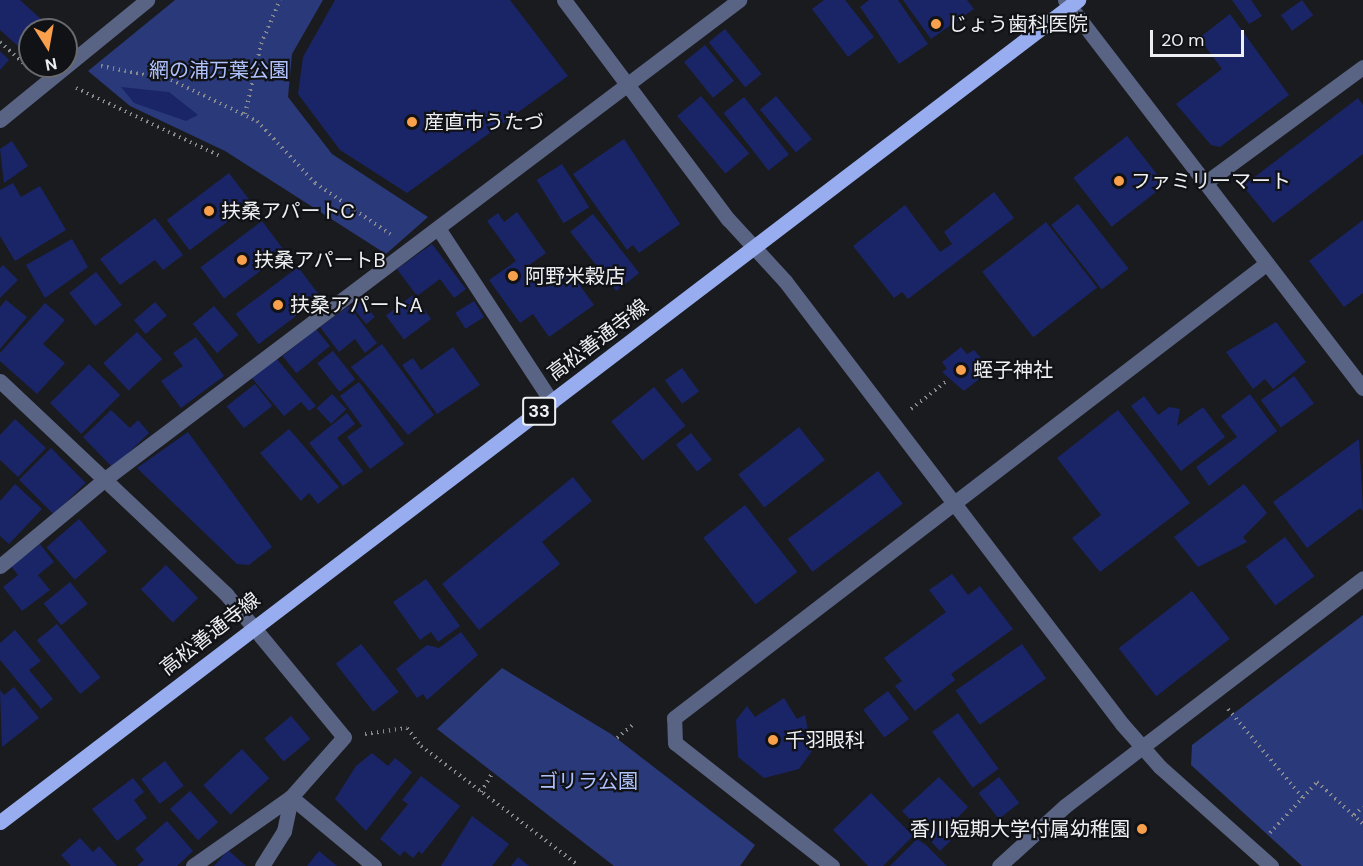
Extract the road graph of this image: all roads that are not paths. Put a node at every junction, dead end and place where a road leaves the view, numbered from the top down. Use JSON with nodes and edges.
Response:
{"nodes":[{"id":1,"x":147,"y":0,"type":"edge"},
{"id":2,"x":564,"y":0,"type":"edge"},
{"id":3,"x":739,"y":0,"type":"edge"},
{"id":4,"x":1070,"y":2,"type":"edge"},
{"id":5,"x":1363,"y":67,"type":"edge"},
{"id":6,"x":628,"y":84,"type":"junction"},
{"id":7,"x":0,"y":120,"type":"edge"},
{"id":8,"x":1205,"y":183,"type":"junction"},
{"id":9,"x":438,"y":228,"type":"junction"},
{"id":10,"x":756,"y":247,"type":"junction"},
{"id":11,"x":1267,"y":263,"type":"junction"},
{"id":12,"x":0,"y":381,"type":"edge"},
{"id":13,"x":1363,"y":387,"type":"edge"},
{"id":14,"x":552,"y":402,"type":"junction"},
{"id":15,"x":105,"y":479,"type":"junction"},
{"id":16,"x":953,"y":500,"type":"junction"},
{"id":17,"x":0,"y":566,"type":"edge"},
{"id":18,"x":1363,"y":578,"type":"edge"},
{"id":19,"x":253,"y":626,"type":"junction"},
{"id":20,"x":1142,"y":749,"type":"junction"},
{"id":21,"x":291,"y":797,"type":"junction"},
{"id":22,"x":0,"y":822,"type":"edge"},
{"id":23,"x":193,"y":866,"type":"edge"},
{"id":24,"x":262,"y":866,"type":"edge"},
{"id":25,"x":374,"y":866,"type":"edge"},
{"id":26,"x":832,"y":866,"type":"edge"},
{"id":27,"x":999,"y":866,"type":"edge"},
{"id":28,"x":1271,"y":866,"type":"edge"}],
"edges":[{"from":1,"to":7,"type":"street"},
{"from":2,"to":6,"type":"street"},
{"from":3,"to":6,"type":"street"},
{"from":4,"to":8,"type":"street"},
{"from":4,"to":10,"type":"main road","name":"高松善通寺線","number":"33"},
{"from":5,"to":8,"type":"street"},
{"from":6,"to":9,"type":"street"},
{"from":6,"to":10,"type":"street"},
{"from":8,"to":11,"type":"street"},
{"from":9,"to":14,"type":"street"},
{"from":9,"to":15,"type":"street"},
{"from":10,"to":14,"type":"main road","name":"高松善通寺線","number":"33"},
{"from":10,"to":16,"type":"street"},
{"from":11,"to":13,"type":"street"},
{"from":11,"to":16,"type":"street"},
{"from":12,"to":15,"type":"street"},
{"from":14,"to":19,"type":"main road","name":"高松善通寺線","number":"33"},
{"from":15,"to":17,"type":"street"},
{"from":15,"to":19,"type":"street"},
{"from":16,"to":20,"type":"street"},
{"from":16,"to":26,"type":"street"},
{"from":18,"to":20,"type":"street"},
{"from":19,"to":21,"type":"street"},
{"from":19,"to":22,"type":"main road","name":"高松善通寺線","number":"33"},
{"from":20,"to":27,"type":"street"},
{"from":20,"to":28,"type":"street"},
{"from":21,"to":23,"type":"street"},
{"from":21,"to":24,"type":"street"},
{"from":21,"to":25,"type":"street"}]}
